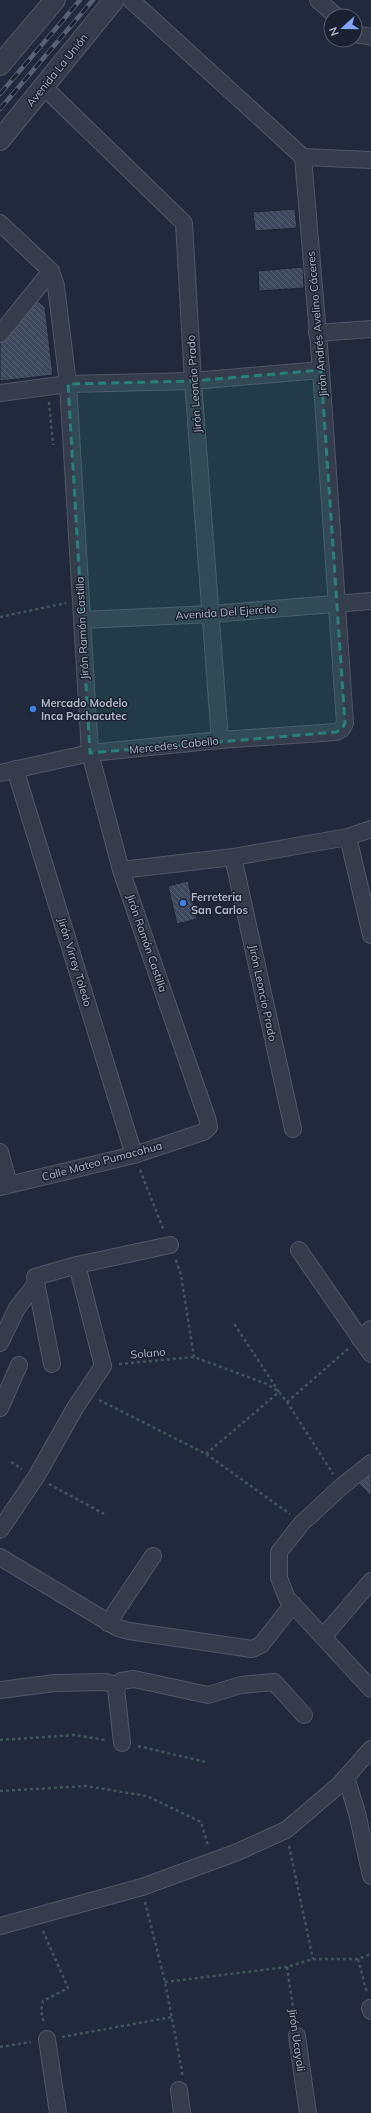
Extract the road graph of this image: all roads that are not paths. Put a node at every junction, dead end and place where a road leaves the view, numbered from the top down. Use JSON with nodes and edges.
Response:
{"nodes":[{"id":1,"x":55,"y":0,"type":"edge"},
{"id":2,"x":114,"y":0,"type":"edge"},
{"id":3,"x":131,"y":0,"type":"edge"},
{"id":4,"x":318,"y":0,"type":"edge"},
{"id":5,"x":327,"y":8,"type":"edge"},
{"id":6,"x":0,"y":65,"type":"edge"},
{"id":7,"x":44,"y":87,"type":"junction"},
{"id":8,"x":0,"y":140,"type":"edge"},
{"id":9,"x":303,"y":157,"type":"junction"},
{"id":10,"x":371,"y":160,"type":"edge"},
{"id":11,"x":0,"y":223,"type":"edge"},
{"id":12,"x":51,"y":271,"type":"junction"},
{"id":13,"x":371,"y":329,"type":"edge"},
{"id":14,"x":318,"y":333,"type":"junction"},
{"id":15,"x":0,"y":334,"type":"edge"},
{"id":16,"x":321,"y":370,"type":"junction"},
{"id":17,"x":193,"y":381,"type":"junction"},
{"id":18,"x":68,"y":384,"type":"junction"},
{"id":19,"x":0,"y":393,"type":"edge"},
{"id":20,"x":371,"y":601,"type":"edge"},
{"id":21,"x":338,"y":604,"type":"junction"},
{"id":22,"x":212,"y":614,"type":"junction"},
{"id":23,"x":82,"y":620,"type":"junction"},
{"id":24,"x":345,"y":723,"type":"joint"},
{"id":25,"x":220,"y":740,"type":"junction"},
{"id":26,"x":90,"y":753,"type":"junction"},
{"id":27,"x":15,"y":769,"type":"junction"},
{"id":28,"x":0,"y":773,"type":"edge"},
{"id":29,"x":371,"y":829,"type":"edge"},
{"id":30,"x":348,"y":836,"type":"junction"},
{"id":31,"x":233,"y":857,"type":"junction"},
{"id":32,"x":121,"y":870,"type":"junction"},
{"id":33,"x":371,"y":935,"type":"edge"},
{"id":34,"x":293,"y":1129,"type":"dead end"},
{"id":35,"x":203,"y":1132,"type":"joint"},
{"id":36,"x":0,"y":1152,"type":"edge"},
{"id":37,"x":134,"y":1155,"type":"junction"},
{"id":38,"x":5,"y":1186,"type":"edge"},
{"id":39,"x":170,"y":1245,"type":"dead end"},
{"id":40,"x":299,"y":1250,"type":"dead end"},
{"id":41,"x":77,"y":1265,"type":"junction"},
{"id":42,"x":35,"y":1285,"type":"junction"},
{"id":43,"x":366,"y":1334,"type":"edge"},
{"id":44,"x":0,"y":1342,"type":"edge"},
{"id":45,"x":371,"y":1354,"type":"edge"},
{"id":46,"x":52,"y":1364,"type":"dead end"},
{"id":47,"x":20,"y":1365,"type":"dead end"},
{"id":48,"x":0,"y":1408,"type":"edge"},
{"id":49,"x":371,"y":1463,"type":"edge"},
{"id":50,"x":0,"y":1530,"type":"edge"},
{"id":51,"x":153,"y":1556,"type":"dead end"},
{"id":52,"x":0,"y":1557,"type":"edge"},
{"id":53,"x":371,"y":1581,"type":"edge"},
{"id":54,"x":293,"y":1604,"type":"junction"},
{"id":55,"x":108,"y":1623,"type":"junction"},
{"id":56,"x":324,"y":1638,"type":"junction"},
{"id":57,"x":116,"y":1688,"type":"junction"},
{"id":58,"x":371,"y":1689,"type":"edge"},
{"id":59,"x":0,"y":1690,"type":"edge"},
{"id":60,"x":304,"y":1715,"type":"dead end"},
{"id":61,"x":122,"y":1743,"type":"road end"},
{"id":62,"x":371,"y":1750,"type":"edge"},
{"id":63,"x":346,"y":1777,"type":"junction"},
{"id":64,"x":371,"y":1876,"type":"edge"},
{"id":65,"x":0,"y":1926,"type":"edge"},
{"id":66,"x":297,"y":2036,"type":"road end"},
{"id":67,"x":47,"y":2039,"type":"road end"},
{"id":68,"x":179,"y":2090,"type":"road end"},
{"id":69,"x":58,"y":2113,"type":"edge"},
{"id":70,"x":182,"y":2113,"type":"edge"},
{"id":71,"x":308,"y":2113,"type":"edge"}],
"edges":[{"from":1,"to":6,"type":"street"},
{"from":2,"to":7,"type":"street","name":"Avenida La Unión"},
{"from":3,"to":9,"type":"street"},
{"from":4,"to":5,"type":"street"},
{"from":7,"to":8,"type":"street","name":"Avenida La Unión"},
{"from":7,"to":17,"type":"street","name":"Jirón Leoncio Prado"},
{"from":9,"to":10,"type":"street"},
{"from":9,"to":14,"type":"street","name":"Jirón Andrés Avelino Cáceres"},
{"from":11,"to":12,"type":"street"},
{"from":12,"to":15,"type":"street"},
{"from":12,"to":18,"type":"street","name":"Jirón Ramón Castilla"},
{"from":13,"to":14,"type":"street"},
{"from":14,"to":16,"type":"street","name":"Jirón Andrés Avelino Cáceres"},
{"from":16,"to":17,"type":"street"},
{"from":16,"to":21,"type":"street","name":"Jirón Andrés Avelino Cáceres"},
{"from":17,"to":18,"type":"street"},
{"from":17,"to":22,"type":"street","name":"Jirón Leoncio Prado"},
{"from":18,"to":19,"type":"street"},
{"from":18,"to":23,"type":"street","name":"Jirón Ramón Castilla"},
{"from":20,"to":21,"type":"street","name":"Avenida Del Ejercito"},
{"from":21,"to":22,"type":"street","name":"Avenida Del Ejercito"},
{"from":21,"to":24,"type":"street","name":"Jirón Andrés Avelino Cáceres"},
{"from":22,"to":23,"type":"street","name":"Avenida Del Ejercito"},
{"from":22,"to":25,"type":"street","name":"Jirón Leoncio Prado"},
{"from":23,"to":26,"type":"street","name":"Jirón Ramón Castilla"},
{"from":24,"to":25,"type":"street","name":"Mercedes Cabello"},
{"from":25,"to":26,"type":"street","name":"Mercedes Cabello"},
{"from":26,"to":27,"type":"street","name":"Mercedes Cabello"},
{"from":26,"to":32,"type":"street","name":"Jirón Ramón Castilla"},
{"from":27,"to":28,"type":"street","name":"Mercedes Cabello"},
{"from":27,"to":37,"type":"street","name":"Jirón Virrey Toledo"},
{"from":29,"to":30,"type":"street"},
{"from":30,"to":31,"type":"street"},
{"from":30,"to":33,"type":"street"},
{"from":31,"to":32,"type":"street"},
{"from":31,"to":34,"type":"street","name":"Jirón Leoncio Prado"},
{"from":32,"to":35,"type":"street","name":"Jirón Ramón Castilla"},
{"from":35,"to":37,"type":"street","name":"Calle Mateo Pumacahua"},
{"from":36,"to":38,"type":"street"},
{"from":37,"to":38,"type":"street","name":"Calle Mateo Pumacahua"},
{"from":39,"to":41,"type":"street"},
{"from":40,"to":43,"type":"street"},
{"from":41,"to":42,"type":"street"},
{"from":41,"to":50,"type":"street"},
{"from":42,"to":44,"type":"street"},
{"from":42,"to":46,"type":"street"},
{"from":43,"to":45,"type":"street"},
{"from":47,"to":48,"type":"street"},
{"from":49,"to":54,"type":"street"},
{"from":51,"to":55,"type":"street"},
{"from":52,"to":55,"type":"street"},
{"from":53,"to":56,"type":"street"},
{"from":54,"to":55,"type":"street"},
{"from":54,"to":56,"type":"street"},
{"from":56,"to":58,"type":"street"},
{"from":57,"to":59,"type":"street"},
{"from":57,"to":60,"type":"street"},
{"from":57,"to":61,"type":"street"},
{"from":62,"to":63,"type":"street"},
{"from":63,"to":64,"type":"street"},
{"from":63,"to":65,"type":"street"},
{"from":66,"to":71,"type":"street","name":"Jirón Ucayali"},
{"from":67,"to":69,"type":"street"},
{"from":68,"to":70,"type":"street"}]}
